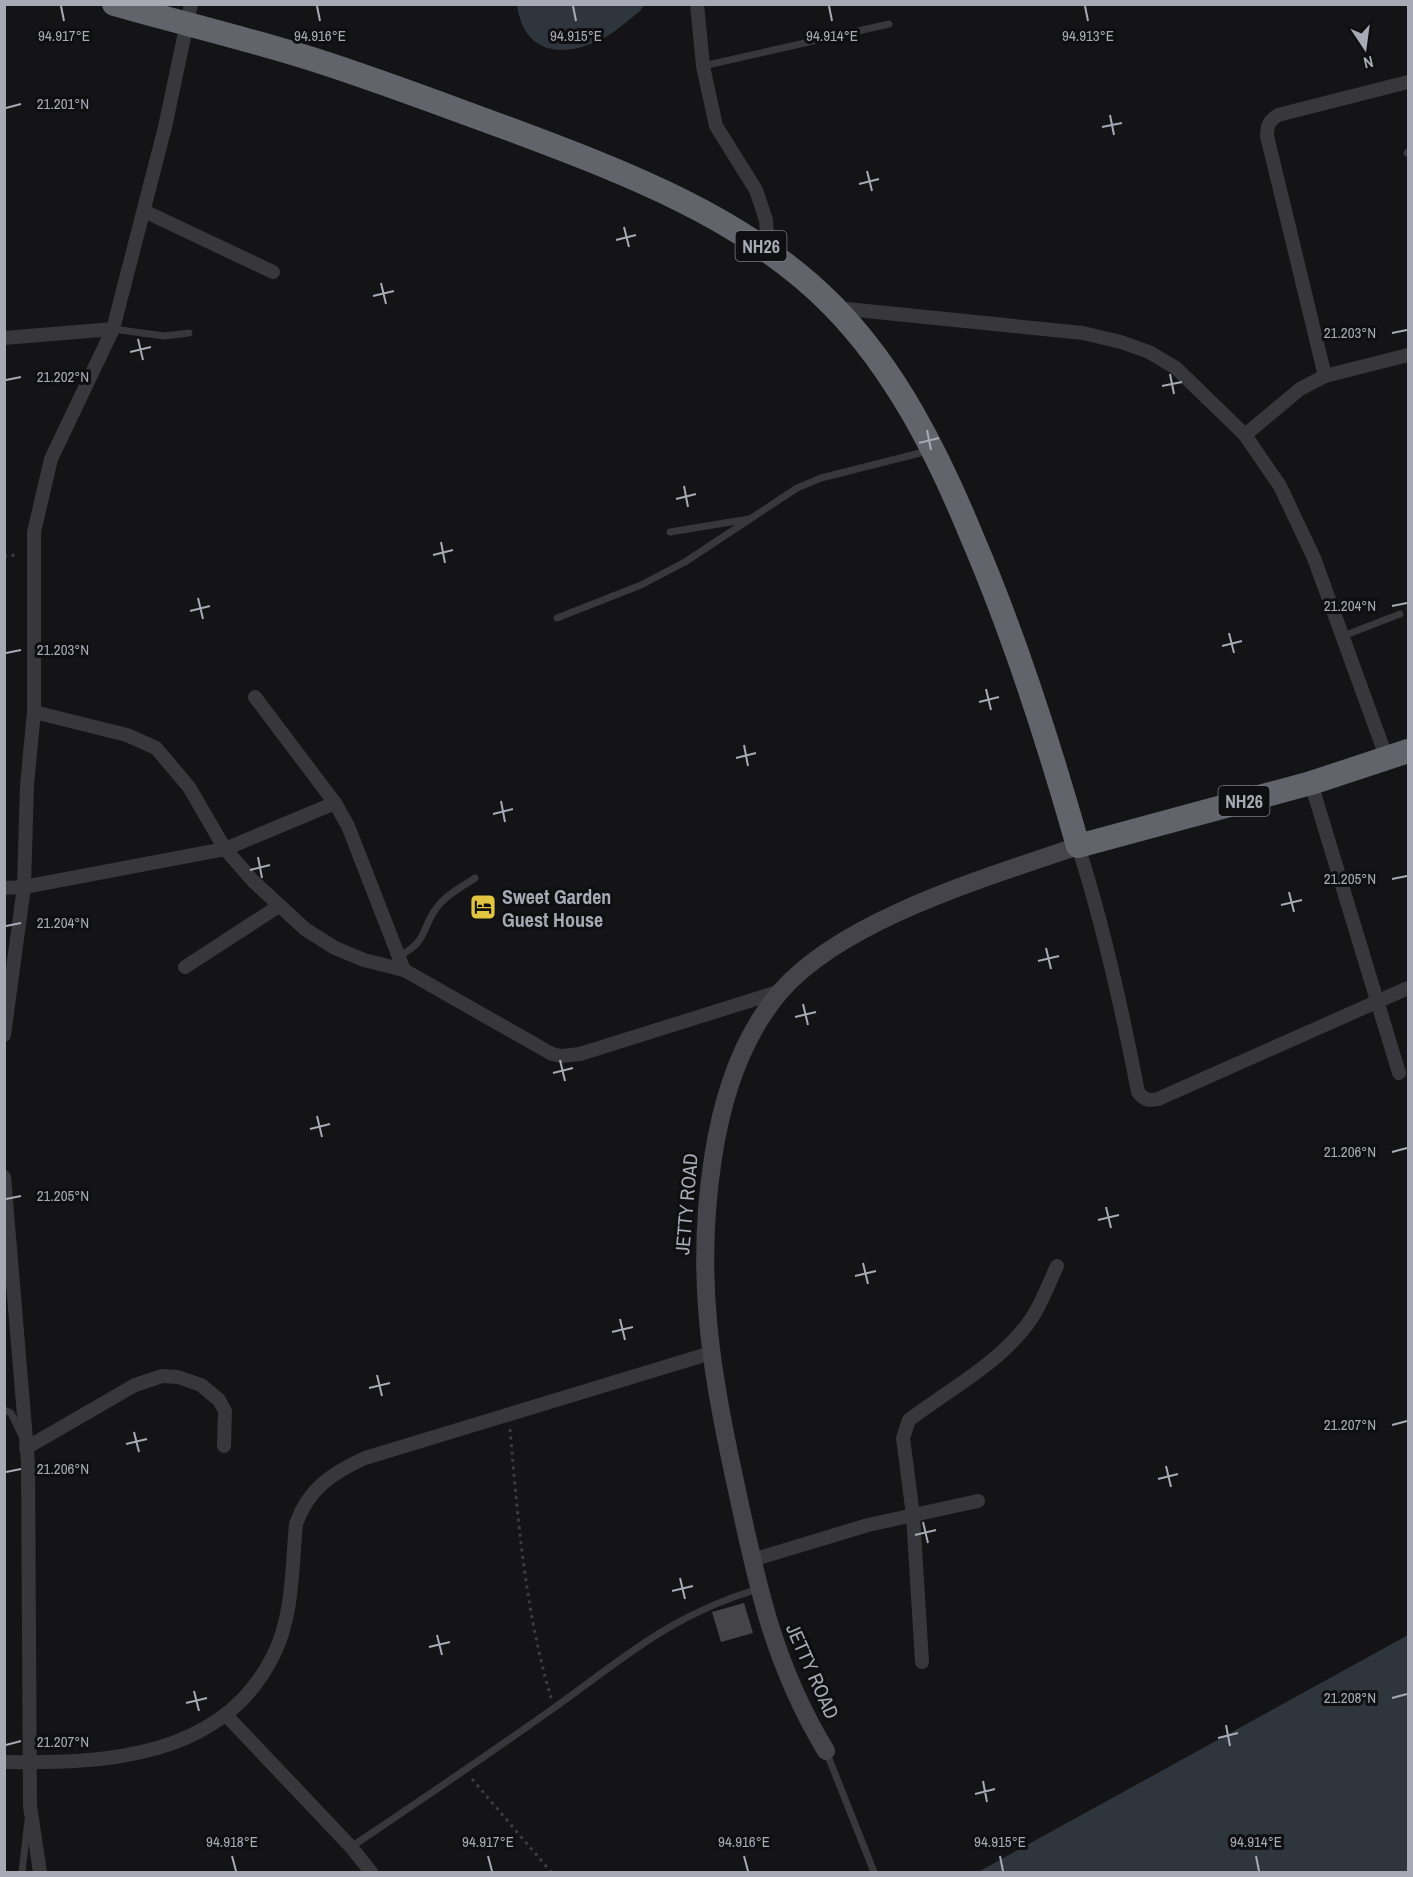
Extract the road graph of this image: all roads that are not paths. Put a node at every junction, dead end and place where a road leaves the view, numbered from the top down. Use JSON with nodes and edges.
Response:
{"nodes":[{"id":1,"x":114,"y":4,"type":"edge"},
{"id":2,"x":697,"y":4,"type":"edge"},
{"id":3,"x":190,"y":15,"type":"edge"},
{"id":4,"x":889,"y":24,"type":"dead end"},
{"id":5,"x":703,"y":66,"type":"junction"},
{"id":6,"x":1408,"y":82,"type":"edge"},
{"id":7,"x":144,"y":211,"type":"junction"},
{"id":8,"x":768,"y":250,"type":"junction"},
{"id":9,"x":273,"y":272,"type":"dead end"},
{"id":10,"x":835,"y":308,"type":"junction"},
{"id":11,"x":113,"y":328,"type":"junction"},
{"id":12,"x":189,"y":333,"type":"dead end"},
{"id":13,"x":4,"y":338,"type":"edge"},
{"id":14,"x":1408,"y":355,"type":"edge"},
{"id":15,"x":1325,"y":376,"type":"junction"},
{"id":16,"x":1245,"y":435,"type":"junction"},
{"id":17,"x":933,"y":450,"type":"junction"},
{"id":18,"x":754,"y":518,"type":"junction"},
{"id":19,"x":670,"y":532,"type":"dead end"},
{"id":20,"x":1400,"y":614,"type":"dead end"},
{"id":21,"x":557,"y":618,"type":"dead end"},
{"id":22,"x":1343,"y":636,"type":"junction"},
{"id":23,"x":255,"y":698,"type":"dead end"},
{"id":24,"x":34,"y":712,"type":"junction"},
{"id":25,"x":1398,"y":755,"type":"edge"},
{"id":26,"x":1311,"y":783,"type":"junction"},
{"id":27,"x":335,"y":803,"type":"junction"},
{"id":28,"x":1078,"y":846,"type":"junction"},
{"id":29,"x":225,"y":849,"type":"junction"},
{"id":30,"x":475,"y":878,"type":"dead end"},
{"id":31,"x":24,"y":887,"type":"junction"},
{"id":32,"x":4,"y":888,"type":"edge"},
{"id":33,"x":279,"y":906,"type":"junction"},
{"id":34,"x":399,"y":956,"type":"junction"},
{"id":35,"x":185,"y":967,"type":"dead end"},
{"id":36,"x":404,"y":970,"type":"junction"},
{"id":37,"x":1408,"y":988,"type":"edge"},
{"id":38,"x":781,"y":991,"type":"junction"},
{"id":39,"x":1378,"y":1003,"type":"junction"},
{"id":40,"x":4,"y":1035,"type":"edge"},
{"id":41,"x":1399,"y":1073,"type":"dead end"},
{"id":42,"x":4,"y":1177,"type":"edge"},
{"id":43,"x":1057,"y":1266,"type":"dead end"},
{"id":44,"x":10,"y":1281,"type":"edge"},
{"id":45,"x":711,"y":1353,"type":"junction"},
{"id":46,"x":4,"y":1410,"type":"edge"},
{"id":47,"x":225,"y":1446,"type":"dead end"},
{"id":48,"x":26,"y":1448,"type":"junction"},
{"id":49,"x":978,"y":1501,"type":"dead end"},
{"id":50,"x":913,"y":1515,"type":"junction"},
{"id":51,"x":752,"y":1560,"type":"junction"},
{"id":52,"x":758,"y":1589,"type":"junction"},
{"id":53,"x":922,"y":1662,"type":"dead end"},
{"id":54,"x":226,"y":1715,"type":"junction"},
{"id":55,"x":826,"y":1751,"type":"joint"},
{"id":56,"x":4,"y":1762,"type":"edge"},
{"id":57,"x":29,"y":1762,"type":"junction"},
{"id":58,"x":30,"y":1806,"type":"junction"},
{"id":59,"x":351,"y":1847,"type":"junction"},
{"id":60,"x":22,"y":1872,"type":"edge"},
{"id":61,"x":40,"y":1872,"type":"edge"},
{"id":62,"x":371,"y":1872,"type":"edge"},
{"id":63,"x":874,"y":1872,"type":"edge"}],
"edges":[{"from":1,"to":3,"type":"highway","number":"NH26"},
{"from":2,"to":5,"type":"street"},
{"from":3,"to":7,"type":"street"},
{"from":3,"to":8,"type":"highway","number":"NH26"},
{"from":4,"to":5,"type":"lane"},
{"from":5,"to":8,"type":"street"},
{"from":6,"to":15,"type":"street"},
{"from":7,"to":9,"type":"street"},
{"from":7,"to":11,"type":"street"},
{"from":8,"to":10,"type":"highway","number":"NH26"},
{"from":10,"to":16,"type":"street"},
{"from":10,"to":17,"type":"highway","number":"NH26"},
{"from":11,"to":12,"type":"lane"},
{"from":11,"to":13,"type":"street"},
{"from":11,"to":24,"type":"street"},
{"from":14,"to":15,"type":"street"},
{"from":15,"to":16,"type":"street"},
{"from":16,"to":22,"type":"street"},
{"from":17,"to":18,"type":"lane"},
{"from":17,"to":28,"type":"highway","number":"NH26"},
{"from":18,"to":19,"type":"lane"},
{"from":18,"to":21,"type":"lane"},
{"from":20,"to":22,"type":"lane"},
{"from":22,"to":25,"type":"street"},
{"from":23,"to":27,"type":"street"},
{"from":24,"to":29,"type":"street"},
{"from":24,"to":31,"type":"street"},
{"from":25,"to":26,"type":"highway","number":"NH26"},
{"from":26,"to":28,"type":"highway","number":"NH26"},
{"from":26,"to":39,"type":"street"},
{"from":27,"to":29,"type":"street"},
{"from":27,"to":34,"type":"street"},
{"from":28,"to":38,"type":"street","name":"JETTY ROAD"},
{"from":28,"to":39,"type":"street"},
{"from":29,"to":31,"type":"street"},
{"from":29,"to":33,"type":"street"},
{"from":30,"to":34,"type":"lane"},
{"from":31,"to":32,"type":"street"},
{"from":31,"to":40,"type":"street"},
{"from":33,"to":35,"type":"street"},
{"from":33,"to":36,"type":"street"},
{"from":34,"to":36,"type":"street"},
{"from":36,"to":38,"type":"street"},
{"from":37,"to":39,"type":"street"},
{"from":38,"to":45,"type":"street","name":"JETTY ROAD"},
{"from":39,"to":41,"type":"street"},
{"from":42,"to":44,"type":"street"},
{"from":43,"to":50,"type":"street"},
{"from":44,"to":48,"type":"street"},
{"from":45,"to":51,"type":"street","name":"JETTY ROAD"},
{"from":45,"to":54,"type":"street"},
{"from":46,"to":48,"type":"lane"},
{"from":47,"to":48,"type":"street"},
{"from":48,"to":57,"type":"street"},
{"from":49,"to":50,"type":"street"},
{"from":50,"to":51,"type":"street"},
{"from":50,"to":53,"type":"street"},
{"from":51,"to":52,"type":"street","name":"JETTY ROAD"},
{"from":52,"to":55,"type":"street","name":"JETTY ROAD"},
{"from":52,"to":59,"type":"lane"},
{"from":54,"to":57,"type":"street"},
{"from":54,"to":59,"type":"street"},
{"from":55,"to":63,"type":"lane"},
{"from":56,"to":57,"type":"street"},
{"from":57,"to":58,"type":"street"},
{"from":58,"to":60,"type":"lane"},
{"from":58,"to":61,"type":"street"},
{"from":59,"to":62,"type":"street"}]}
